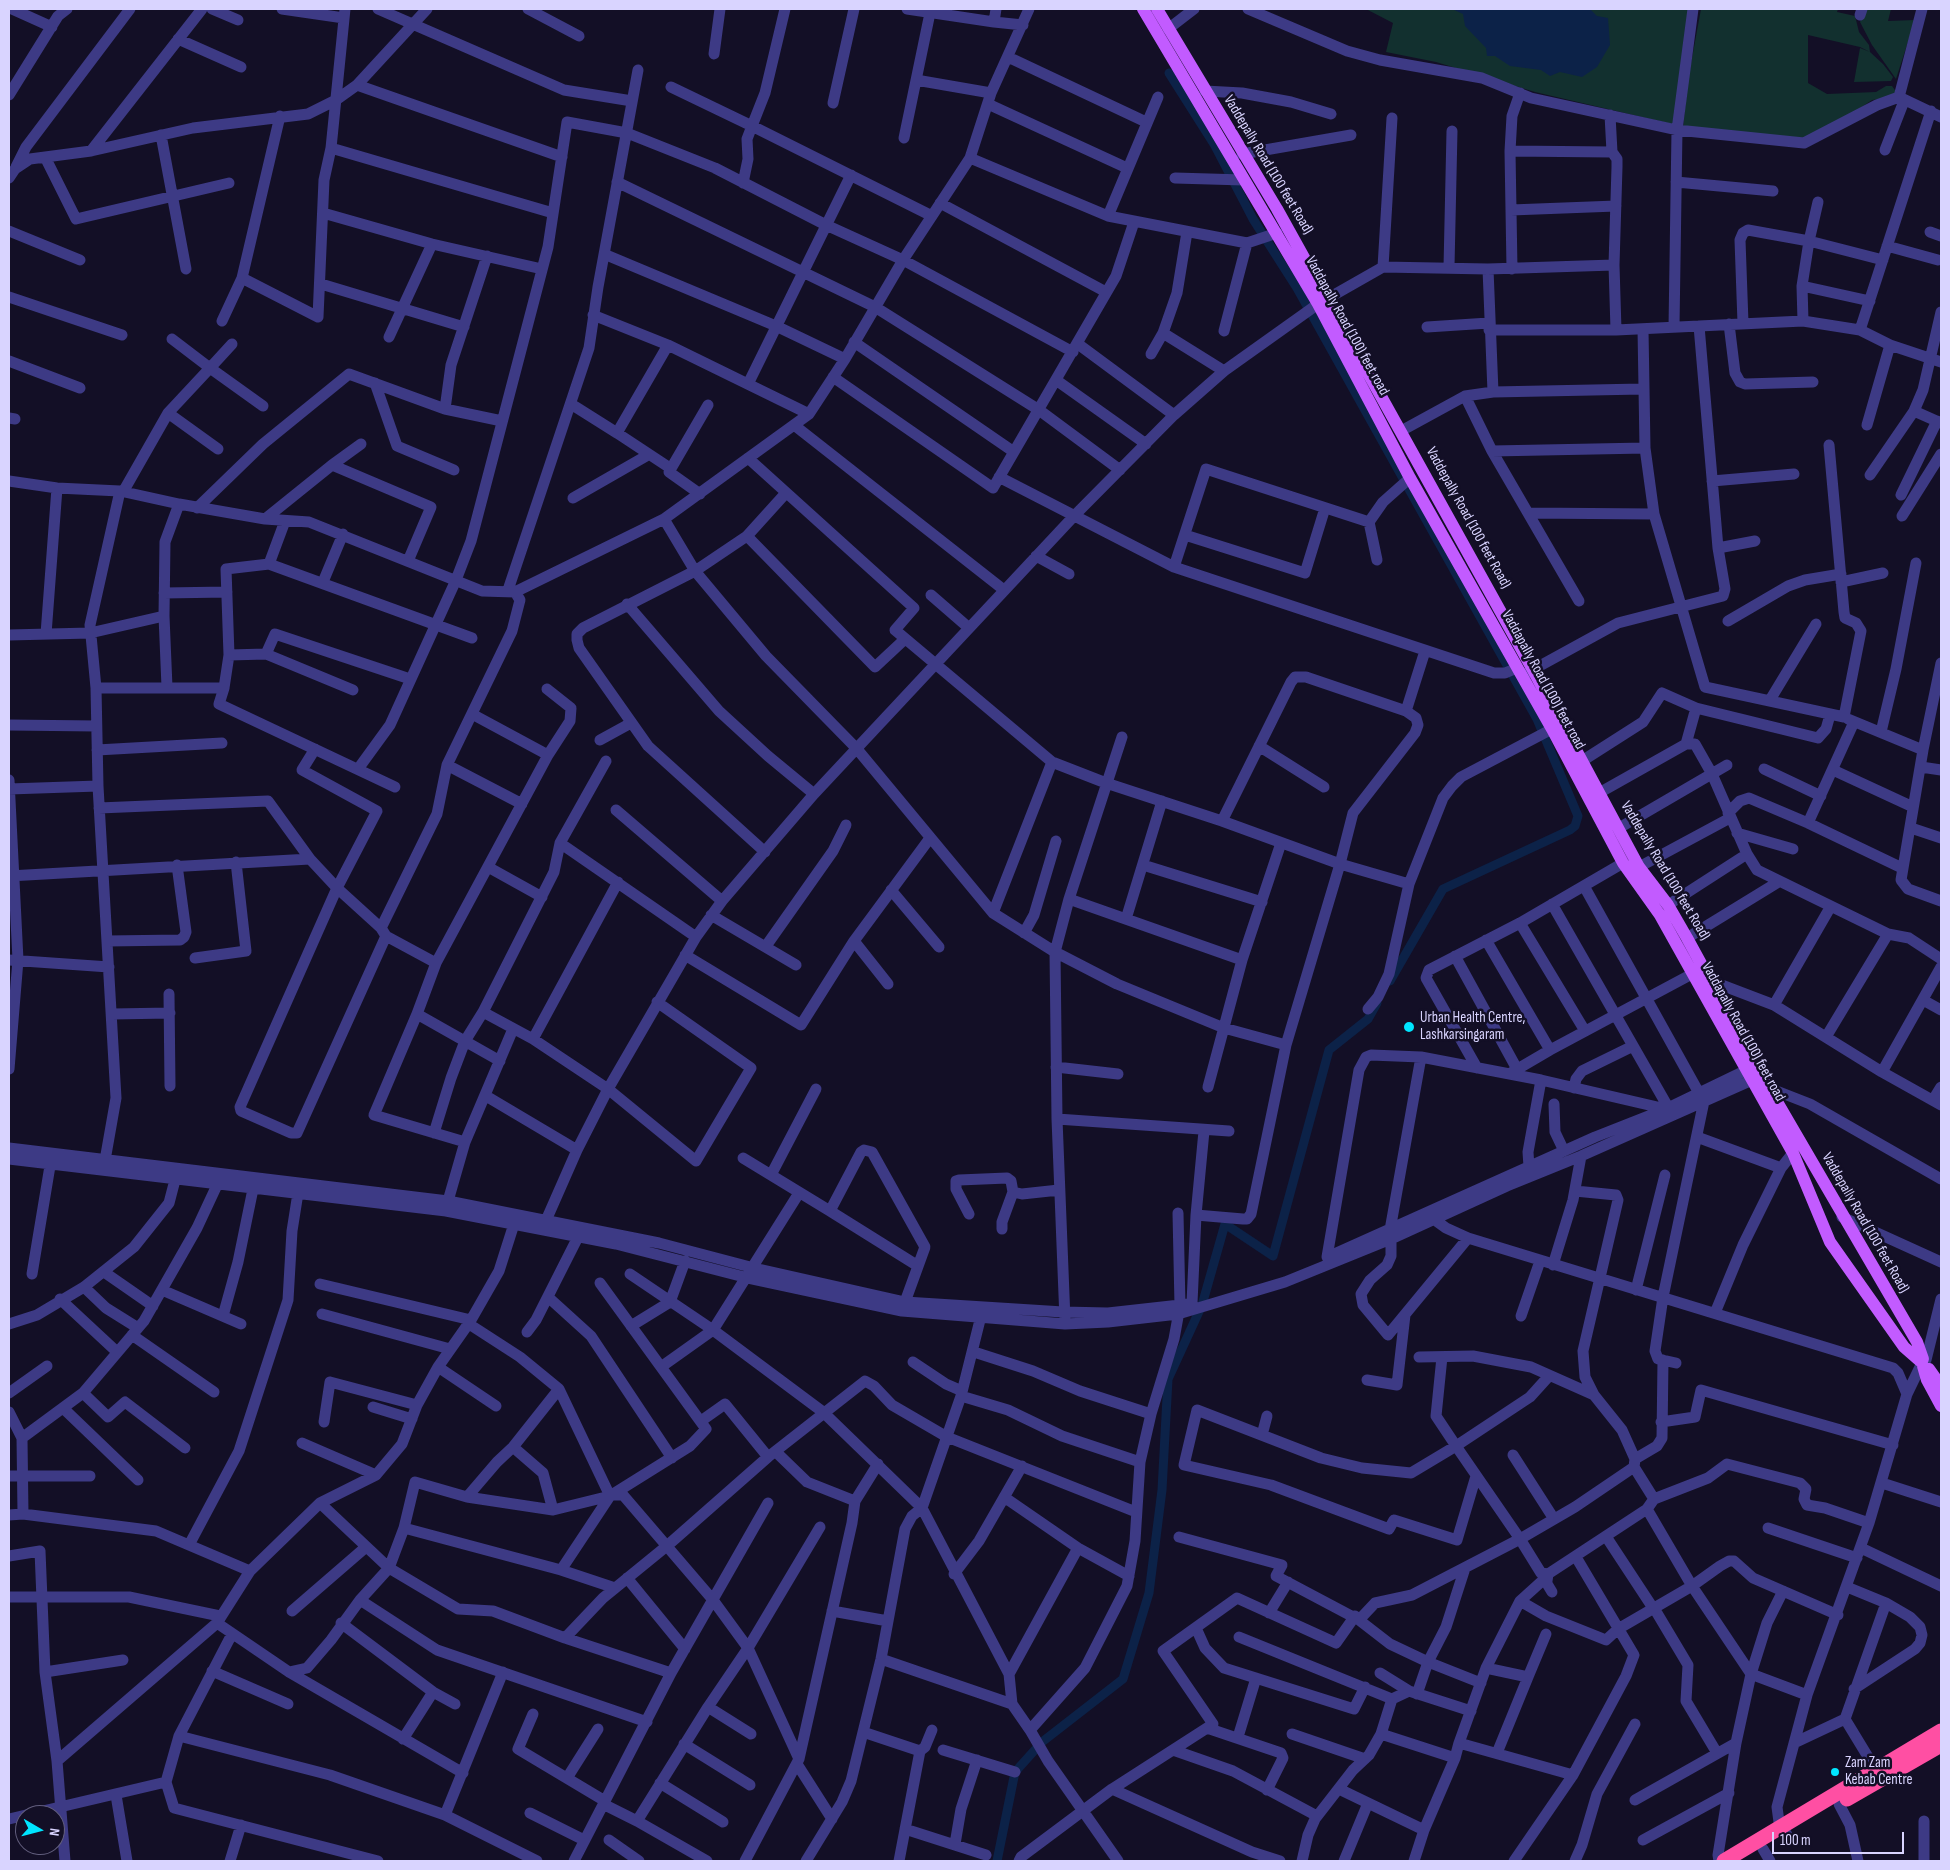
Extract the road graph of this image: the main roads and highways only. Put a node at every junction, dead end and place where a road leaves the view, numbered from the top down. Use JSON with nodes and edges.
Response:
{"nodes":[{"id":1,"x":1143,"y":9,"type":"edge"},
{"id":2,"x":1157,"y":9,"type":"edge"},
{"id":3,"x":1315,"y":306,"type":"junction"},
{"id":4,"x":1518,"y":671,"type":"junction"},
{"id":5,"x":1598,"y":799,"type":"junction"},
{"id":6,"x":1613,"y":826,"type":"junction"},
{"id":7,"x":1754,"y":1073,"type":"junction"},
{"id":8,"x":1923,"y":1363,"type":"junction"},
{"id":9,"x":1941,"y":1386,"type":"edge"},
{"id":10,"x":1941,"y":1406,"type":"edge"},
{"id":11,"x":1941,"y":1731,"type":"edge"},
{"id":12,"x":1941,"y":1745,"type":"edge"},
{"id":13,"x":1784,"y":1831,"type":"junction"},
{"id":14,"x":1766,"y":1855,"type":"edge"},
{"id":15,"x":1724,"y":1861,"type":"edge"},
{"id":16,"x":1743,"y":1861,"type":"edge"}],
"edges":[{"from":1,"to":3,"type":"main road","name":"Vaddapally Road (100) feet road"},
{"from":2,"to":3,"type":"main road","name":"Vaddepally Road (100 feet Road)"},
{"from":3,"to":4,"type":"main road","name":"Vaddapally Road (100) feet road"},
{"from":3,"to":4,"type":"main road","name":"Vaddepally Road (100 feet Road)"},
{"from":4,"to":5,"type":"main road","name":"Vaddepally Road (100 feet Road)"},
{"from":4,"to":5,"type":"main road","name":"Vaddapally Road (100) feet road"},
{"from":5,"to":6,"type":"main road","name":"Vaddapally Road (100) feet road"},
{"from":6,"to":7,"type":"main road","name":"Vaddepally Road (100 feet Road)"},
{"from":6,"to":7,"type":"main road","name":"Vaddapally Road (100) feet road"},
{"from":7,"to":8,"type":"main road","name":"Vaddepally Road (100 feet Road)"},
{"from":7,"to":8,"type":"main road","name":"Vaddapally Road (100) feet road"},
{"from":8,"to":9,"type":"main road"},
{"from":8,"to":10,"type":"main road"},
{"from":11,"to":13,"type":"highway"},
{"from":12,"to":13,"type":"highway"},
{"from":13,"to":14,"type":"highway"},
{"from":13,"to":15,"type":"highway"},
{"from":14,"to":16,"type":"highway"}]}
